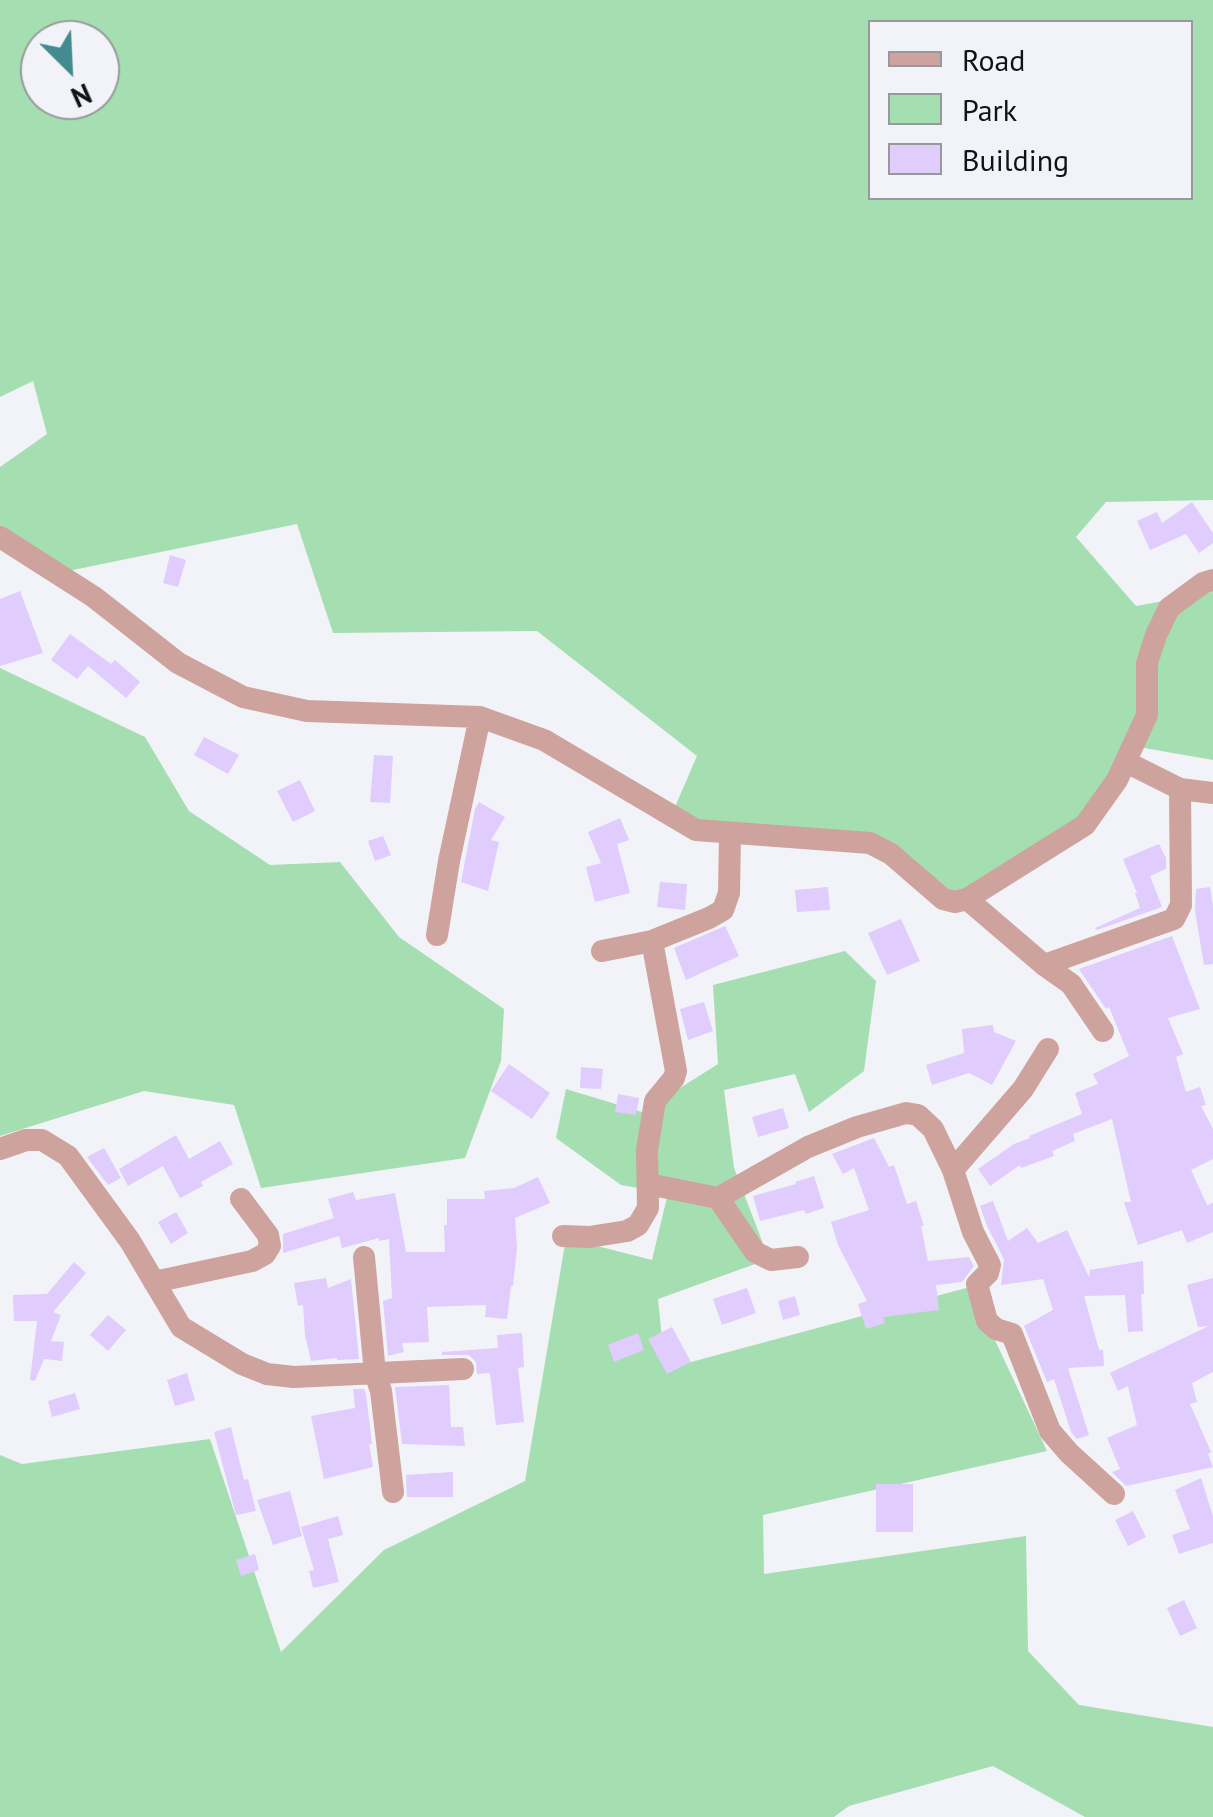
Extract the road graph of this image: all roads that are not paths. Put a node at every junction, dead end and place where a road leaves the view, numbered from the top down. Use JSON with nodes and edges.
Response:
{"nodes":[{"id":1,"x":0,"y":538,"type":"edge"},
{"id":2,"x":1213,"y":580,"type":"edge"},
{"id":3,"x":480,"y":717,"type":"junction"},
{"id":4,"x":1126,"y":762,"type":"junction"},
{"id":5,"x":1180,"y":789,"type":"junction"},
{"id":6,"x":1213,"y":793,"type":"edge"},
{"id":7,"x":730,"y":834,"type":"junction"},
{"id":8,"x":967,"y":899,"type":"junction"},
{"id":9,"x":437,"y":935,"type":"dead end"},
{"id":10,"x":652,"y":941,"type":"junction"},
{"id":11,"x":602,"y":951,"type":"dead end"},
{"id":12,"x":1044,"y":965,"type":"junction"},
{"id":13,"x":1102,"y":1031,"type":"dead end"},
{"id":14,"x":1048,"y":1048,"type":"dead end"},
{"id":15,"x":0,"y":1149,"type":"edge"},
{"id":16,"x":953,"y":1170,"type":"junction"},
{"id":17,"x":648,"y":1184,"type":"junction"},
{"id":18,"x":718,"y":1198,"type":"junction"},
{"id":19,"x":241,"y":1199,"type":"dead end"},
{"id":20,"x":564,"y":1236,"type":"dead end"},
{"id":21,"x":364,"y":1257,"type":"dead end"},
{"id":22,"x":798,"y":1257,"type":"dead end"},
{"id":23,"x":154,"y":1282,"type":"junction"},
{"id":24,"x":464,"y":1369,"type":"dead end"},
{"id":25,"x":375,"y":1372,"type":"junction"},
{"id":26,"x":392,"y":1492,"type":"dead end"},
{"id":27,"x":1114,"y":1494,"type":"dead end"}],
"edges":[{"from":1,"to":3,"type":"street"},
{"from":2,"to":4,"type":"street"},
{"from":3,"to":7,"type":"street"},
{"from":3,"to":9,"type":"street"},
{"from":4,"to":5,"type":"street"},
{"from":4,"to":8,"type":"street"},
{"from":5,"to":6,"type":"street"},
{"from":5,"to":12,"type":"street"},
{"from":7,"to":8,"type":"street"},
{"from":7,"to":10,"type":"street"},
{"from":8,"to":12,"type":"street"},
{"from":10,"to":11,"type":"street"},
{"from":10,"to":17,"type":"street"},
{"from":12,"to":13,"type":"street"},
{"from":14,"to":16,"type":"street"},
{"from":15,"to":23,"type":"street"},
{"from":16,"to":18,"type":"street"},
{"from":16,"to":27,"type":"street"},
{"from":17,"to":18,"type":"street"},
{"from":17,"to":20,"type":"street"},
{"from":18,"to":22,"type":"street"},
{"from":19,"to":23,"type":"street"},
{"from":21,"to":25,"type":"street"},
{"from":23,"to":25,"type":"street"},
{"from":24,"to":25,"type":"street"},
{"from":25,"to":26,"type":"street"}]}
